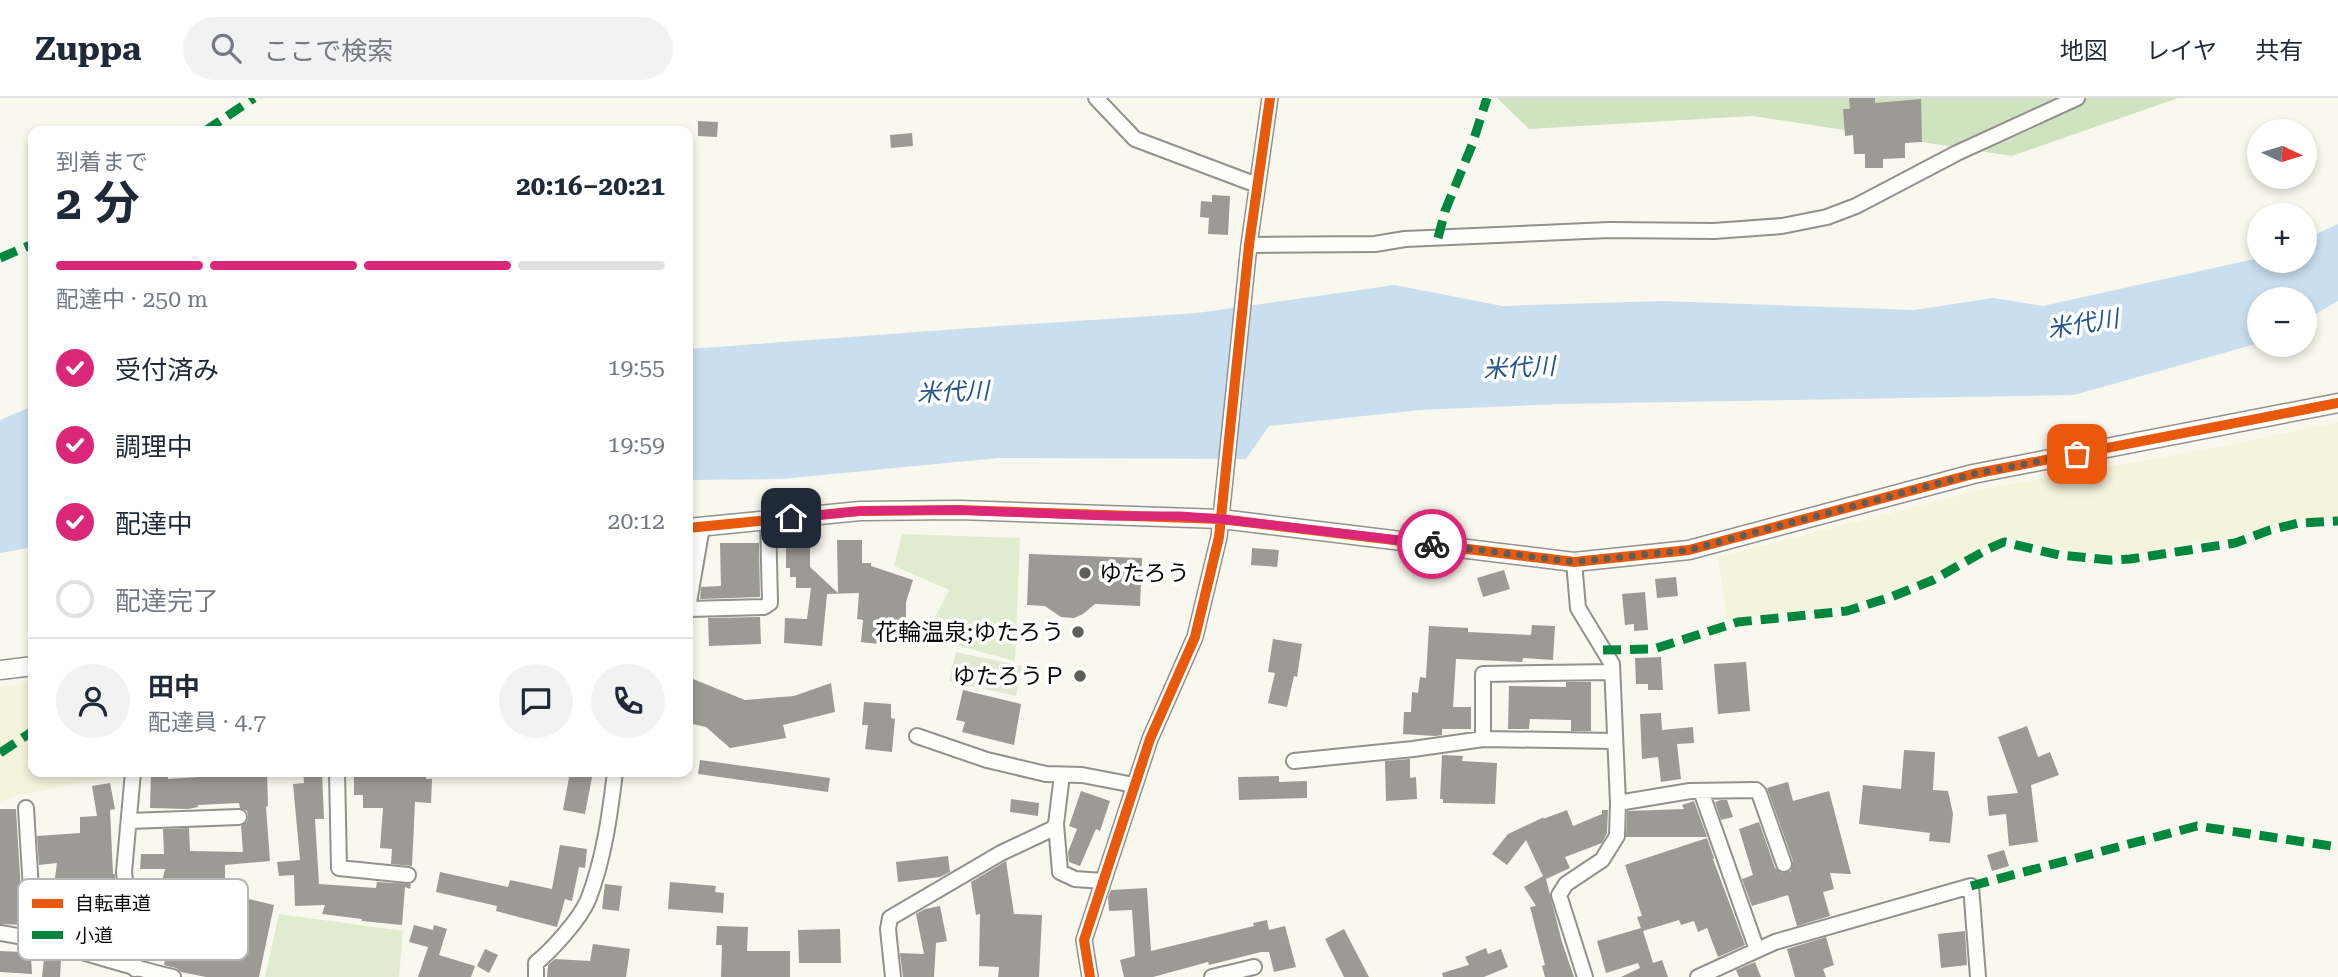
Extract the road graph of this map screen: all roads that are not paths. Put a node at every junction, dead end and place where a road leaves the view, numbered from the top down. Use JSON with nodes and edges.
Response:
{"nodes":[{"id":1,"x":1096,"y":98,"type":"edge"},
{"id":2,"x":1270,"y":98,"type":"edge"},
{"id":3,"x":2077,"y":98,"type":"edge"},
{"id":4,"x":1257,"y":185,"type":"junction"},
{"id":5,"x":1248,"y":252,"type":"junction"},
{"id":6,"x":2338,"y":403,"type":"edge"},
{"id":7,"x":1221,"y":519,"type":"junction"},
{"id":8,"x":768,"y":520,"type":"junction"},
{"id":9,"x":695,"y":527,"type":"edge"},
{"id":10,"x":693,"y":550,"type":"edge"},
{"id":11,"x":1574,"y":562,"type":"junction"},
{"id":12,"x":693,"y":609,"type":"edge"},
{"id":13,"x":28,"y":667,"type":"edge"},
{"id":14,"x":0,"y":670,"type":"edge"},
{"id":15,"x":1612,"y":672,"type":"junction"},
{"id":16,"x":917,"y":736,"type":"dead end"},
{"id":17,"x":1483,"y":739,"type":"junction"},
{"id":18,"x":1615,"y":741,"type":"junction"},
{"id":19,"x":1294,"y":761,"type":"dead end"},
{"id":20,"x":1062,"y":775,"type":"junction"},
{"id":21,"x":133,"y":777,"type":"edge"},
{"id":22,"x":337,"y":777,"type":"edge"},
{"id":23,"x":614,"y":777,"type":"edge"},
{"id":24,"x":1134,"y":785,"type":"junction"},
{"id":25,"x":1701,"y":791,"type":"junction"},
{"id":26,"x":1618,"y":803,"type":"junction"},
{"id":27,"x":26,"y":807,"type":"dead end"},
{"id":28,"x":239,"y":817,"type":"dead end"},
{"id":29,"x":129,"y":821,"type":"junction"},
{"id":30,"x":1056,"y":824,"type":"junction"},
{"id":31,"x":1784,"y":864,"type":"dead end"},
{"id":32,"x":408,"y":875,"type":"dead end"},
{"id":33,"x":30,"y":879,"type":"edge"},
{"id":34,"x":125,"y":879,"type":"edge"},
{"id":35,"x":1103,"y":881,"type":"junction"},
{"id":36,"x":0,"y":933,"type":"edge"},
{"id":37,"x":18,"y":936,"type":"edge"},
{"id":38,"x":1757,"y":950,"type":"junction"},
{"id":39,"x":105,"y":960,"type":"edge"},
{"id":40,"x":134,"y":960,"type":"edge"},
{"id":41,"x":1254,"y":967,"type":"dead end"},
{"id":42,"x":135,"y":969,"type":"junction"},
{"id":43,"x":173,"y":977,"type":"edge"},
{"id":44,"x":536,"y":977,"type":"edge"},
{"id":45,"x":893,"y":977,"type":"edge"},
{"id":46,"x":1090,"y":977,"type":"edge"},
{"id":47,"x":1212,"y":977,"type":"edge"},
{"id":48,"x":1585,"y":977,"type":"edge"},
{"id":49,"x":1698,"y":977,"type":"edge"},
{"id":50,"x":1978,"y":977,"type":"edge"}],
"edges":[{"from":1,"to":4,"type":"street"},
{"from":2,"to":4,"type":"street"},
{"from":3,"to":5,"type":"street"},
{"from":4,"to":5,"type":"street"},
{"from":5,"to":7,"type":"street"},
{"from":6,"to":11,"type":"street"},
{"from":7,"to":8,"type":"street"},
{"from":7,"to":11,"type":"street"},
{"from":7,"to":24,"type":"street"},
{"from":8,"to":9,"type":"street"},
{"from":8,"to":12,"type":"street"},
{"from":9,"to":10,"type":"street"},
{"from":11,"to":15,"type":"street"},
{"from":13,"to":14,"type":"street"},
{"from":15,"to":17,"type":"street"},
{"from":15,"to":18,"type":"street"},
{"from":16,"to":20,"type":"street"},
{"from":17,"to":18,"type":"street"},
{"from":17,"to":19,"type":"street"},
{"from":18,"to":26,"type":"street"},
{"from":20,"to":24,"type":"street"},
{"from":20,"to":30,"type":"street"},
{"from":21,"to":29,"type":"street"},
{"from":22,"to":32,"type":"street"},
{"from":23,"to":44,"type":"street"},
{"from":24,"to":35,"type":"street"},
{"from":25,"to":26,"type":"street"},
{"from":25,"to":31,"type":"street"},
{"from":25,"to":38,"type":"street"},
{"from":26,"to":48,"type":"street"},
{"from":27,"to":33,"type":"street"},
{"from":28,"to":29,"type":"street"},
{"from":29,"to":34,"type":"street"},
{"from":30,"to":35,"type":"street"},
{"from":30,"to":45,"type":"street"},
{"from":35,"to":46,"type":"street"},
{"from":36,"to":37,"type":"street"},
{"from":38,"to":49,"type":"street"},
{"from":38,"to":50,"type":"street"},
{"from":39,"to":42,"type":"street"},
{"from":40,"to":42,"type":"street"},
{"from":41,"to":47,"type":"street"},
{"from":42,"to":43,"type":"street"}]}
